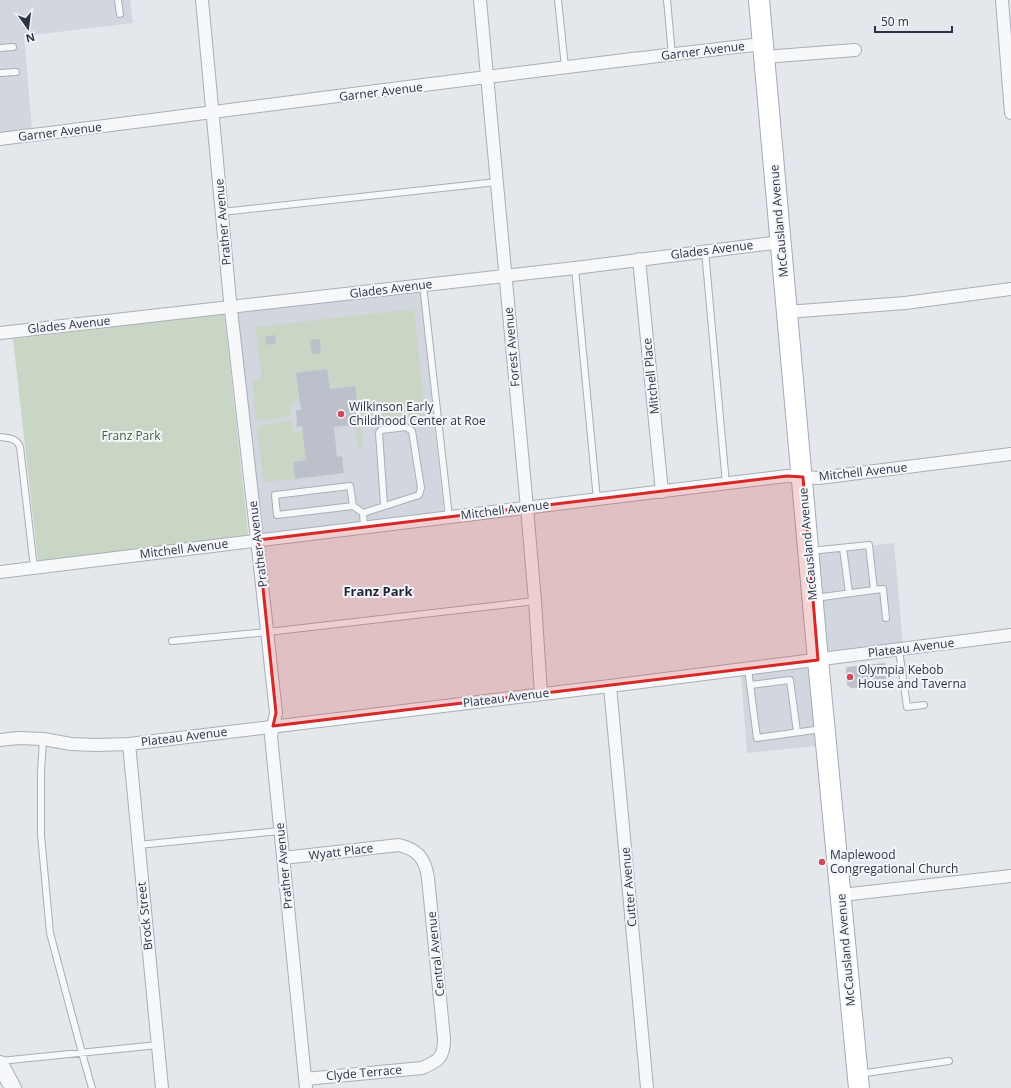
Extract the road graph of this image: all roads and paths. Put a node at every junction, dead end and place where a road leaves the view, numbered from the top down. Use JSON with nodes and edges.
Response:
{"nodes":[{"id":1,"x":118,"y":0,"type":"edge"},
{"id":2,"x":202,"y":0,"type":"edge"},
{"id":3,"x":480,"y":0,"type":"edge"},
{"id":4,"x":558,"y":0,"type":"edge"},
{"id":5,"x":667,"y":0,"type":"edge"},
{"id":6,"x":759,"y":0,"type":"edge"},
{"id":7,"x":1002,"y":0,"type":"edge"},
{"id":8,"x":120,"y":14,"type":"dead end"},
{"id":9,"x":13,"y":47,"type":"dead end"},
{"id":10,"x":0,"y":48,"type":"edge"},
{"id":11,"x":855,"y":50,"type":"dead end"},
{"id":12,"x":764,"y":51,"type":"junction"},
{"id":13,"x":672,"y":55,"type":"junction"},
{"id":14,"x":565,"y":68,"type":"junction"},
{"id":15,"x":16,"y":72,"type":"dead end"},
{"id":16,"x":0,"y":74,"type":"edge"},
{"id":17,"x":488,"y":78,"type":"junction"},
{"id":18,"x":213,"y":113,"type":"junction"},
{"id":19,"x":1011,"y":113,"type":"edge"},
{"id":20,"x":0,"y":139,"type":"edge"},
{"id":21,"x":497,"y":182,"type":"junction"},
{"id":22,"x":222,"y":212,"type":"junction"},
{"id":23,"x":781,"y":242,"type":"junction"},
{"id":24,"x":705,"y":251,"type":"junction"},
{"id":25,"x":639,"y":259,"type":"junction"},
{"id":26,"x":575,"y":268,"type":"junction"},
{"id":27,"x":506,"y":275,"type":"junction"},
{"id":28,"x":423,"y":285,"type":"junction"},
{"id":29,"x":1011,"y":289,"type":"edge"},
{"id":30,"x":231,"y":307,"type":"junction"},
{"id":31,"x":787,"y":312,"type":"junction"},
{"id":32,"x":0,"y":333,"type":"edge"},
{"id":33,"x":0,"y":437,"type":"edge"},
{"id":34,"x":1011,"y":454,"type":"edge"},
{"id":35,"x":803,"y":477,"type":"junction"},
{"id":36,"x":726,"y":484,"type":"junction"},
{"id":37,"x":662,"y":492,"type":"junction"},
{"id":38,"x":597,"y":500,"type":"junction"},
{"id":39,"x":384,"y":505,"type":"junction"},
{"id":40,"x":353,"y":506,"type":"junction"},
{"id":41,"x":527,"y":507,"type":"junction"},
{"id":42,"x":364,"y":513,"type":"junction"},
{"id":43,"x":449,"y":517,"type":"junction"},
{"id":44,"x":364,"y":527,"type":"junction"},
{"id":45,"x":258,"y":540,"type":"junction"},
{"id":46,"x":842,"y":548,"type":"junction"},
{"id":47,"x":809,"y":551,"type":"junction"},
{"id":48,"x":34,"y":568,"type":"junction"},
{"id":49,"x":0,"y":572,"type":"edge"},
{"id":50,"x":874,"y":590,"type":"junction"},
{"id":51,"x":849,"y":593,"type":"junction"},
{"id":52,"x":813,"y":598,"type":"junction"},
{"id":53,"x":535,"y":602,"type":"junction"},
{"id":54,"x":886,"y":618,"type":"dead end"},
{"id":55,"x":268,"y":632,"type":"junction"},
{"id":56,"x":1011,"y":635,"type":"edge"},
{"id":57,"x":172,"y":641,"type":"dead end"},
{"id":58,"x":899,"y":650,"type":"junction"},
{"id":59,"x":818,"y":660,"type":"junction"},
{"id":60,"x":748,"y":669,"type":"junction"},
{"id":61,"x":750,"y":685,"type":"junction"},
{"id":62,"x":610,"y":686,"type":"junction"},
{"id":63,"x":541,"y":694,"type":"junction"},
{"id":64,"x":924,"y":705,"type":"dead end"},
{"id":65,"x":273,"y":726,"type":"junction"},
{"id":66,"x":825,"y":729,"type":"junction"},
{"id":67,"x":796,"y":732,"type":"junction"},
{"id":68,"x":43,"y":739,"type":"junction"},
{"id":69,"x":0,"y":740,"type":"edge"},
{"id":70,"x":128,"y":744,"type":"junction"},
{"id":71,"x":280,"y":831,"type":"junction"},
{"id":72,"x":138,"y":845,"type":"junction"},
{"id":73,"x":399,"y":845,"type":"joint"},
{"id":74,"x":283,"y":858,"type":"junction"},
{"id":75,"x":1011,"y":876,"type":"edge"},
{"id":76,"x":842,"y":895,"type":"junction"},
{"id":77,"x":158,"y":1045,"type":"junction"},
{"id":78,"x":82,"y":1054,"type":"junction"},
{"id":79,"x":949,"y":1061,"type":"dead end"},
{"id":80,"x":0,"y":1062,"type":"edge"},
{"id":81,"x":422,"y":1068,"type":"joint"},
{"id":82,"x":858,"y":1081,"type":"edge"},
{"id":83,"x":306,"y":1083,"type":"edge"},
{"id":84,"x":13,"y":1088,"type":"edge"},
{"id":85,"x":92,"y":1088,"type":"edge"},
{"id":86,"x":162,"y":1088,"type":"edge"},
{"id":87,"x":647,"y":1088,"type":"edge"}],
"edges":[{"from":1,"to":8,"type":"lane"},
{"from":2,"to":18,"type":"street","name":"Prather Avenue"},
{"from":3,"to":17,"type":"street","name":"Forest Avenue"},
{"from":4,"to":14,"type":"lane"},
{"from":5,"to":13,"type":"lane"},
{"from":6,"to":12,"type":"main road","name":"McCausland Avenue"},
{"from":7,"to":19,"type":"street"},
{"from":9,"to":10,"type":"lane"},
{"from":11,"to":12,"type":"street","name":"Garner Avenue"},
{"from":12,"to":13,"type":"street","name":"Garner Avenue"},
{"from":12,"to":23,"type":"main road","name":"McCausland Avenue"},
{"from":13,"to":14,"type":"street","name":"Garner Avenue"},
{"from":14,"to":17,"type":"street","name":"Garner Avenue"},
{"from":15,"to":16,"type":"lane"},
{"from":17,"to":18,"type":"street","name":"Garner Avenue"},
{"from":17,"to":21,"type":"street","name":"Forest Avenue"},
{"from":18,"to":20,"type":"street","name":"Garner Avenue"},
{"from":18,"to":22,"type":"street","name":"Prather Avenue"},
{"from":21,"to":22,"type":"lane"},
{"from":21,"to":27,"type":"street","name":"Forest Avenue"},
{"from":22,"to":30,"type":"street","name":"Prather Avenue"},
{"from":23,"to":24,"type":"street","name":"Glades Avenue"},
{"from":23,"to":31,"type":"main road","name":"McCausland Avenue"},
{"from":24,"to":25,"type":"street","name":"Glades Avenue"},
{"from":24,"to":36,"type":"lane"},
{"from":25,"to":26,"type":"street","name":"Glades Avenue"},
{"from":25,"to":37,"type":"street","name":"Mitchell Place"},
{"from":26,"to":27,"type":"street","name":"Glades Avenue"},
{"from":26,"to":38,"type":"lane"},
{"from":27,"to":28,"type":"street","name":"Glades Avenue"},
{"from":27,"to":41,"type":"street","name":"Forest Avenue"},
{"from":28,"to":30,"type":"street","name":"Glades Avenue"},
{"from":28,"to":43,"type":"lane"},
{"from":29,"to":31,"type":"street"},
{"from":30,"to":32,"type":"street","name":"Glades Avenue"},
{"from":30,"to":45,"type":"street","name":"Prather Avenue"},
{"from":31,"to":35,"type":"main road","name":"McCausland Avenue"},
{"from":33,"to":48,"type":"lane"},
{"from":34,"to":35,"type":"street","name":"Mitchell Avenue"},
{"from":35,"to":36,"type":"street","name":"Mitchell Avenue"},
{"from":35,"to":47,"type":"main road","name":"McCausland Avenue"},
{"from":36,"to":37,"type":"street","name":"Mitchell Avenue"},
{"from":37,"to":38,"type":"street","name":"Mitchell Avenue"},
{"from":38,"to":41,"type":"street","name":"Mitchell Avenue"},
{"from":39,"to":39,"type":"lane"},
{"from":39,"to":42,"type":"lane"},
{"from":40,"to":40,"type":"lane"},
{"from":40,"to":42,"type":"lane"},
{"from":41,"to":43,"type":"street","name":"Mitchell Avenue"},
{"from":41,"to":53,"type":"street","name":"Forest Avenue"},
{"from":42,"to":44,"type":"lane"},
{"from":43,"to":44,"type":"street","name":"Mitchell Avenue"},
{"from":44,"to":45,"type":"street","name":"Mitchell Avenue"},
{"from":45,"to":48,"type":"street","name":"Mitchell Avenue"},
{"from":45,"to":55,"type":"street","name":"Prather Avenue"},
{"from":46,"to":47,"type":"lane"},
{"from":46,"to":50,"type":"lane"},
{"from":46,"to":51,"type":"lane"},
{"from":47,"to":52,"type":"main road","name":"McCausland Avenue"},
{"from":48,"to":49,"type":"street","name":"Mitchell Avenue"},
{"from":50,"to":51,"type":"lane"},
{"from":50,"to":54,"type":"lane"},
{"from":51,"to":52,"type":"lane"},
{"from":52,"to":59,"type":"main road","name":"McCausland Avenue"},
{"from":53,"to":55,"type":"lane"},
{"from":53,"to":63,"type":"street","name":"Forest Avenue"},
{"from":55,"to":57,"type":"lane"},
{"from":55,"to":65,"type":"street","name":"Prather Avenue"},
{"from":56,"to":58,"type":"street","name":"Plateau Avenue"},
{"from":58,"to":59,"type":"street","name":"Plateau Avenue"},
{"from":58,"to":64,"type":"lane"},
{"from":59,"to":60,"type":"street","name":"Plateau Avenue"},
{"from":59,"to":66,"type":"main road","name":"McCausland Avenue"},
{"from":60,"to":61,"type":"lane"},
{"from":60,"to":62,"type":"street","name":"Plateau Avenue"},
{"from":61,"to":67,"type":"lane"},
{"from":61,"to":67,"type":"lane"},
{"from":62,"to":63,"type":"street","name":"Plateau Avenue"},
{"from":62,"to":87,"type":"street","name":"Cutter Avenue"},
{"from":63,"to":65,"type":"street","name":"Plateau Avenue"},
{"from":65,"to":70,"type":"street","name":"Plateau Avenue"},
{"from":65,"to":71,"type":"street","name":"Prather Avenue"},
{"from":66,"to":67,"type":"lane"},
{"from":66,"to":76,"type":"main road","name":"McCausland Avenue"},
{"from":68,"to":69,"type":"street","name":"Plateau Avenue"},
{"from":68,"to":70,"type":"street","name":"Plateau Avenue"},
{"from":68,"to":78,"type":"lane"},
{"from":70,"to":72,"type":"street","name":"Brock Street"},
{"from":71,"to":72,"type":"lane"},
{"from":71,"to":74,"type":"street","name":"Prather Avenue"},
{"from":72,"to":77,"type":"street","name":"Brock Street"},
{"from":73,"to":74,"type":"street","name":"Wyatt Place"},
{"from":73,"to":81,"type":"street","name":"Central Avenue"},
{"from":74,"to":83,"type":"street","name":"Prather Avenue"},
{"from":75,"to":76,"type":"street"},
{"from":76,"to":82,"type":"main road","name":"McCausland Avenue"},
{"from":77,"to":78,"type":"lane"},
{"from":77,"to":86,"type":"street","name":"Brock Street"},
{"from":78,"to":80,"type":"lane"},
{"from":78,"to":85,"type":"lane"},
{"from":79,"to":82,"type":"lane"},
{"from":80,"to":84,"type":"street"},
{"from":81,"to":83,"type":"street","name":"Clyde Terrace"}]}
